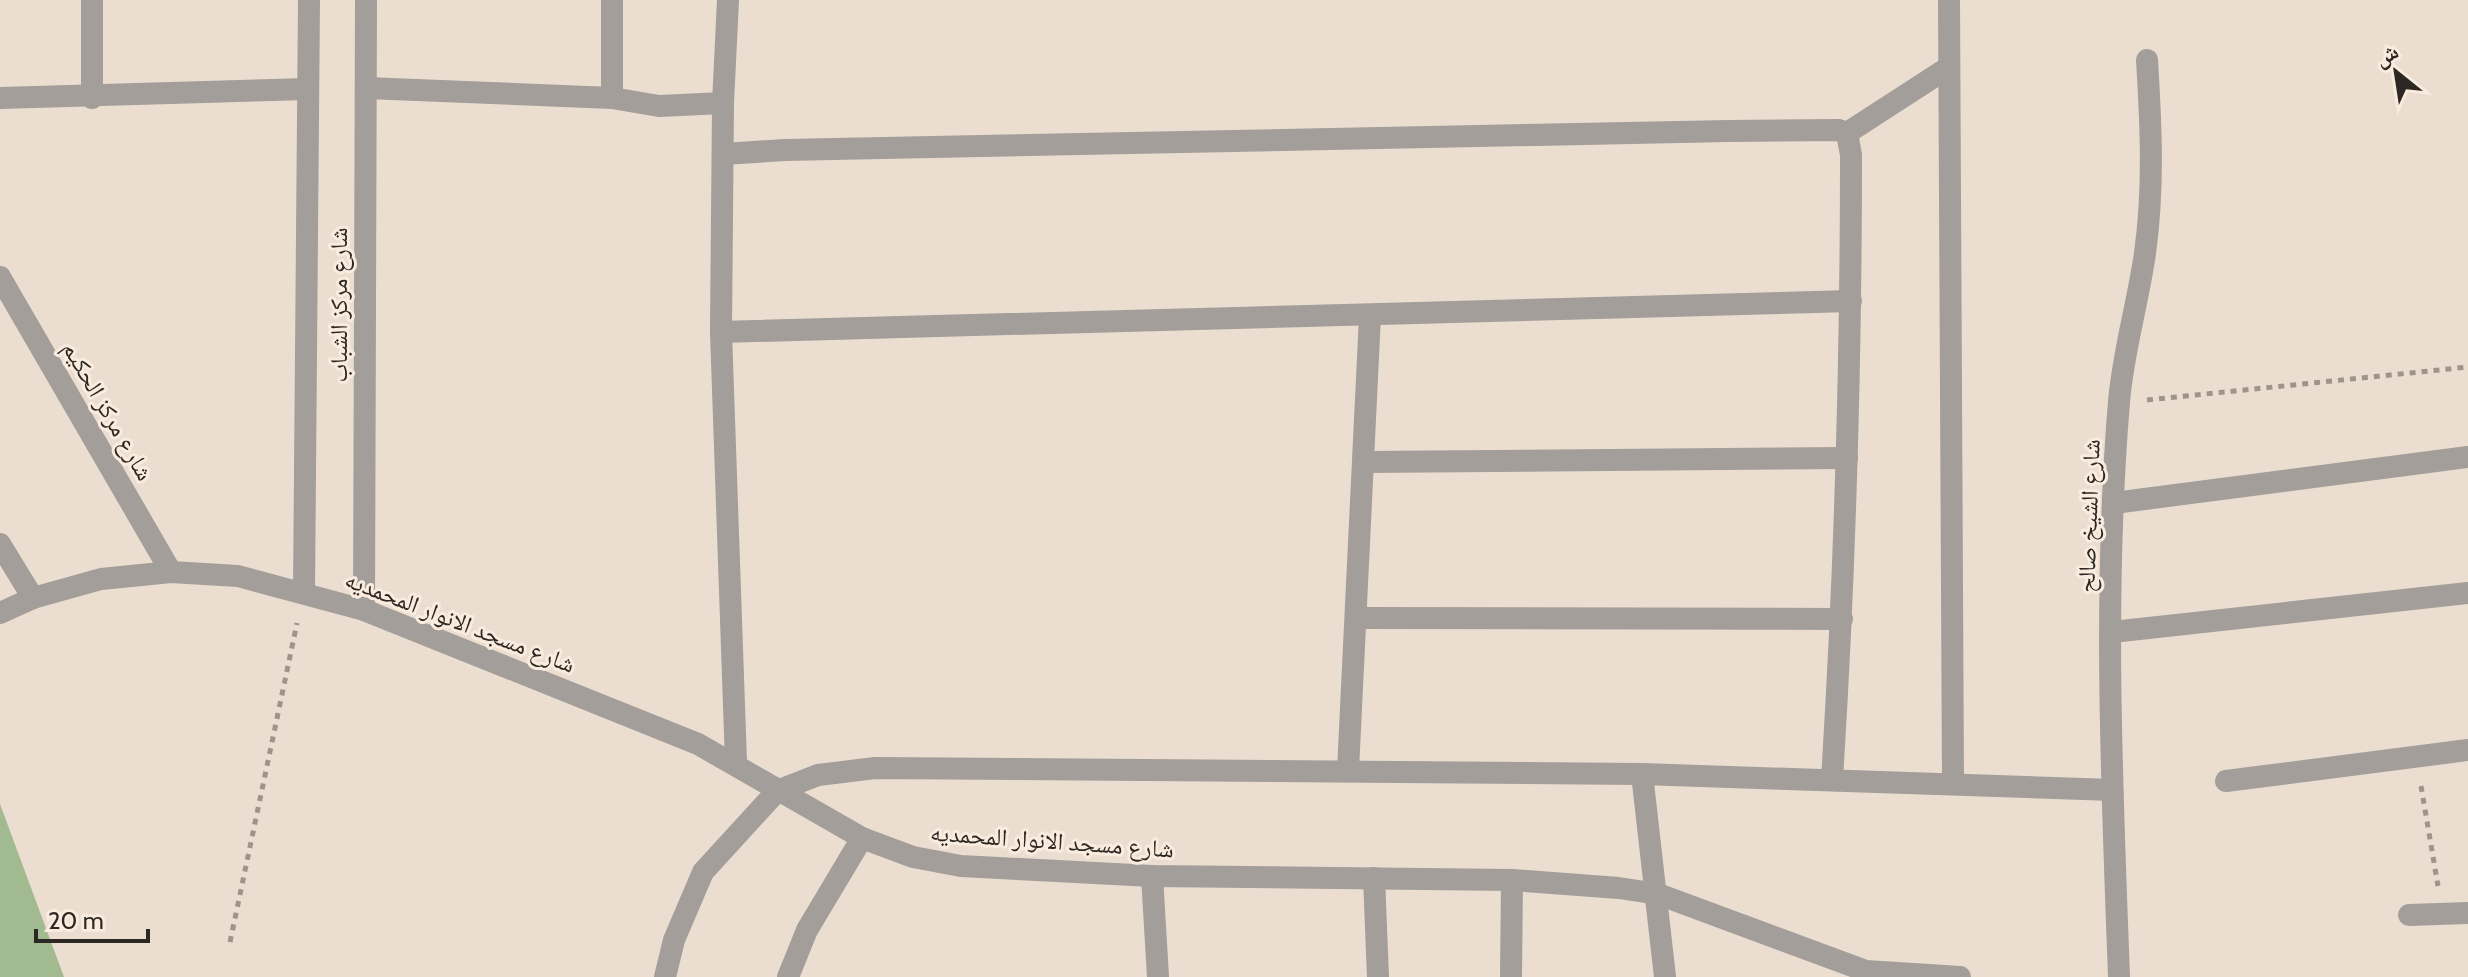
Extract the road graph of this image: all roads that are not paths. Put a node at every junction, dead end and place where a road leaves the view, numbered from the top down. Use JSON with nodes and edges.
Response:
{"nodes":[{"id":1,"x":92,"y":0,"type":"edge"},
{"id":2,"x":309,"y":0,"type":"edge"},
{"id":3,"x":366,"y":0,"type":"edge"},
{"id":4,"x":612,"y":0,"type":"edge"},
{"id":5,"x":728,"y":0,"type":"edge"},
{"id":6,"x":1949,"y":0,"type":"edge"},
{"id":7,"x":2147,"y":60,"type":"dead end"},
{"id":8,"x":1949,"y":67,"type":"junction"},
{"id":9,"x":366,"y":88,"type":"junction"},
{"id":10,"x":308,"y":89,"type":"junction"},
{"id":11,"x":0,"y":98,"type":"edge"},
{"id":12,"x":92,"y":98,"type":"junction"},
{"id":13,"x":612,"y":98,"type":"junction"},
{"id":14,"x":723,"y":103,"type":"junction"},
{"id":15,"x":1847,"y":133,"type":"junction"},
{"id":16,"x":723,"y":154,"type":"junction"},
{"id":17,"x":0,"y":277,"type":"edge"},
{"id":18,"x":1851,"y":301,"type":"junction"},
{"id":19,"x":1370,"y":316,"type":"junction"},
{"id":20,"x":721,"y":332,"type":"junction"},
{"id":21,"x":2468,"y":457,"type":"edge"},
{"id":22,"x":1847,"y":458,"type":"junction"},
{"id":23,"x":1365,"y":462,"type":"junction"},
{"id":24,"x":2114,"y":503,"type":"junction"},
{"id":25,"x":0,"y":544,"type":"edge"},
{"id":26,"x":171,"y":572,"type":"junction"},
{"id":27,"x":304,"y":591,"type":"junction"},
{"id":28,"x":2468,"y":593,"type":"edge"},
{"id":29,"x":33,"y":598,"type":"junction"},
{"id":30,"x":364,"y":610,"type":"junction"},
{"id":31,"x":0,"y":613,"type":"edge"},
{"id":32,"x":1356,"y":618,"type":"junction"},
{"id":33,"x":1842,"y":619,"type":"junction"},
{"id":34,"x":2112,"y":632,"type":"junction"},
{"id":35,"x":2468,"y":750,"type":"edge"},
{"id":36,"x":736,"y":763,"type":"junction"},
{"id":37,"x":1348,"y":770,"type":"junction"},
{"id":38,"x":1642,"y":774,"type":"junction"},
{"id":39,"x":1832,"y":779,"type":"junction"},
{"id":40,"x":2226,"y":781,"type":"dead end"},
{"id":41,"x":1953,"y":782,"type":"junction"},
{"id":42,"x":2112,"y":790,"type":"junction"},
{"id":43,"x":777,"y":791,"type":"junction"},
{"id":44,"x":862,"y":838,"type":"junction"},
{"id":45,"x":1152,"y":876,"type":"junction"},
{"id":46,"x":1374,"y":878,"type":"junction"},
{"id":47,"x":1512,"y":880,"type":"junction"},
{"id":48,"x":1658,"y":894,"type":"junction"},
{"id":49,"x":2468,"y":913,"type":"edge"},
{"id":50,"x":2409,"y":915,"type":"dead end"},
{"id":51,"x":1866,"y":974,"type":"edge"},
{"id":52,"x":665,"y":977,"type":"edge"},
{"id":53,"x":788,"y":977,"type":"edge"},
{"id":54,"x":1158,"y":977,"type":"edge"},
{"id":55,"x":1378,"y":977,"type":"edge"},
{"id":56,"x":1511,"y":977,"type":"edge"},
{"id":57,"x":1665,"y":977,"type":"edge"},
{"id":58,"x":1960,"y":977,"type":"edge"},
{"id":59,"x":2119,"y":977,"type":"edge"}],
"edges":[{"from":1,"to":12,"type":"street"},
{"from":2,"to":10,"type":"street","name":"شارع مركز الشباب"},
{"from":3,"to":9,"type":"street","name":"شارع مركز الشباب"},
{"from":4,"to":13,"type":"street"},
{"from":5,"to":14,"type":"street"},
{"from":6,"to":8,"type":"street"},
{"from":7,"to":24,"type":"street","name":"شارع الشيخ صالح"},
{"from":8,"to":15,"type":"street"},
{"from":8,"to":41,"type":"street"},
{"from":9,"to":13,"type":"street"},
{"from":9,"to":30,"type":"street","name":"شارع مركز الشباب"},
{"from":10,"to":12,"type":"street"},
{"from":10,"to":27,"type":"street","name":"شارع مركز الشباب"},
{"from":11,"to":12,"type":"street"},
{"from":13,"to":14,"type":"street"},
{"from":14,"to":16,"type":"street"},
{"from":15,"to":16,"type":"street"},
{"from":15,"to":18,"type":"street"},
{"from":16,"to":20,"type":"street"},
{"from":17,"to":26,"type":"street","name":"شارع مركز الحكيم"},
{"from":18,"to":19,"type":"street"},
{"from":18,"to":22,"type":"street"},
{"from":19,"to":20,"type":"street"},
{"from":19,"to":23,"type":"street"},
{"from":20,"to":36,"type":"street"},
{"from":21,"to":24,"type":"street"},
{"from":22,"to":23,"type":"street"},
{"from":22,"to":33,"type":"street"},
{"from":23,"to":32,"type":"street"},
{"from":24,"to":34,"type":"street","name":"شارع الشيخ صالح"},
{"from":25,"to":29,"type":"street"},
{"from":26,"to":27,"type":"street","name":"شارع مسجد الانوار المحمديه"},
{"from":26,"to":29,"type":"street","name":"شارع مسجد الانوار المحمديه"},
{"from":27,"to":30,"type":"street","name":"شارع مسجد الانوار المحمديه"},
{"from":28,"to":34,"type":"street"},
{"from":29,"to":31,"type":"street","name":"شارع مسجد الانوار المحمديه"},
{"from":30,"to":36,"type":"street","name":"شارع مسجد الانوار المحمديه"},
{"from":32,"to":33,"type":"street"},
{"from":32,"to":37,"type":"street"},
{"from":33,"to":39,"type":"street"},
{"from":34,"to":42,"type":"street","name":"شارع الشيخ صالح"},
{"from":35,"to":40,"type":"street"},
{"from":36,"to":43,"type":"street","name":"شارع مسجد الانوار المحمديه"},
{"from":37,"to":38,"type":"street"},
{"from":37,"to":43,"type":"street"},
{"from":38,"to":39,"type":"street"},
{"from":38,"to":48,"type":"street"},
{"from":39,"to":41,"type":"street"},
{"from":41,"to":42,"type":"street"},
{"from":42,"to":59,"type":"street","name":"شارع الشيخ صالح"},
{"from":43,"to":44,"type":"street","name":"شارع مسجد الانوار المحمديه"},
{"from":43,"to":52,"type":"street"},
{"from":44,"to":45,"type":"street","name":"شارع مسجد الانوار المحمديه"},
{"from":44,"to":53,"type":"street"},
{"from":45,"to":46,"type":"street","name":"شارع مسجد الانوار المحمديه"},
{"from":45,"to":54,"type":"street"},
{"from":46,"to":47,"type":"street","name":"شارع مسجد الانوار المحمديه"},
{"from":46,"to":55,"type":"street"},
{"from":47,"to":48,"type":"street","name":"شارع مسجد الانوار المحمديه"},
{"from":47,"to":56,"type":"street"},
{"from":48,"to":51,"type":"street","name":"شارع مسجد الانوار المحمديه"},
{"from":48,"to":57,"type":"street"},
{"from":49,"to":50,"type":"street"},
{"from":51,"to":58,"type":"street","name":"شارع مسجد الانوار المحمديه"}]}
